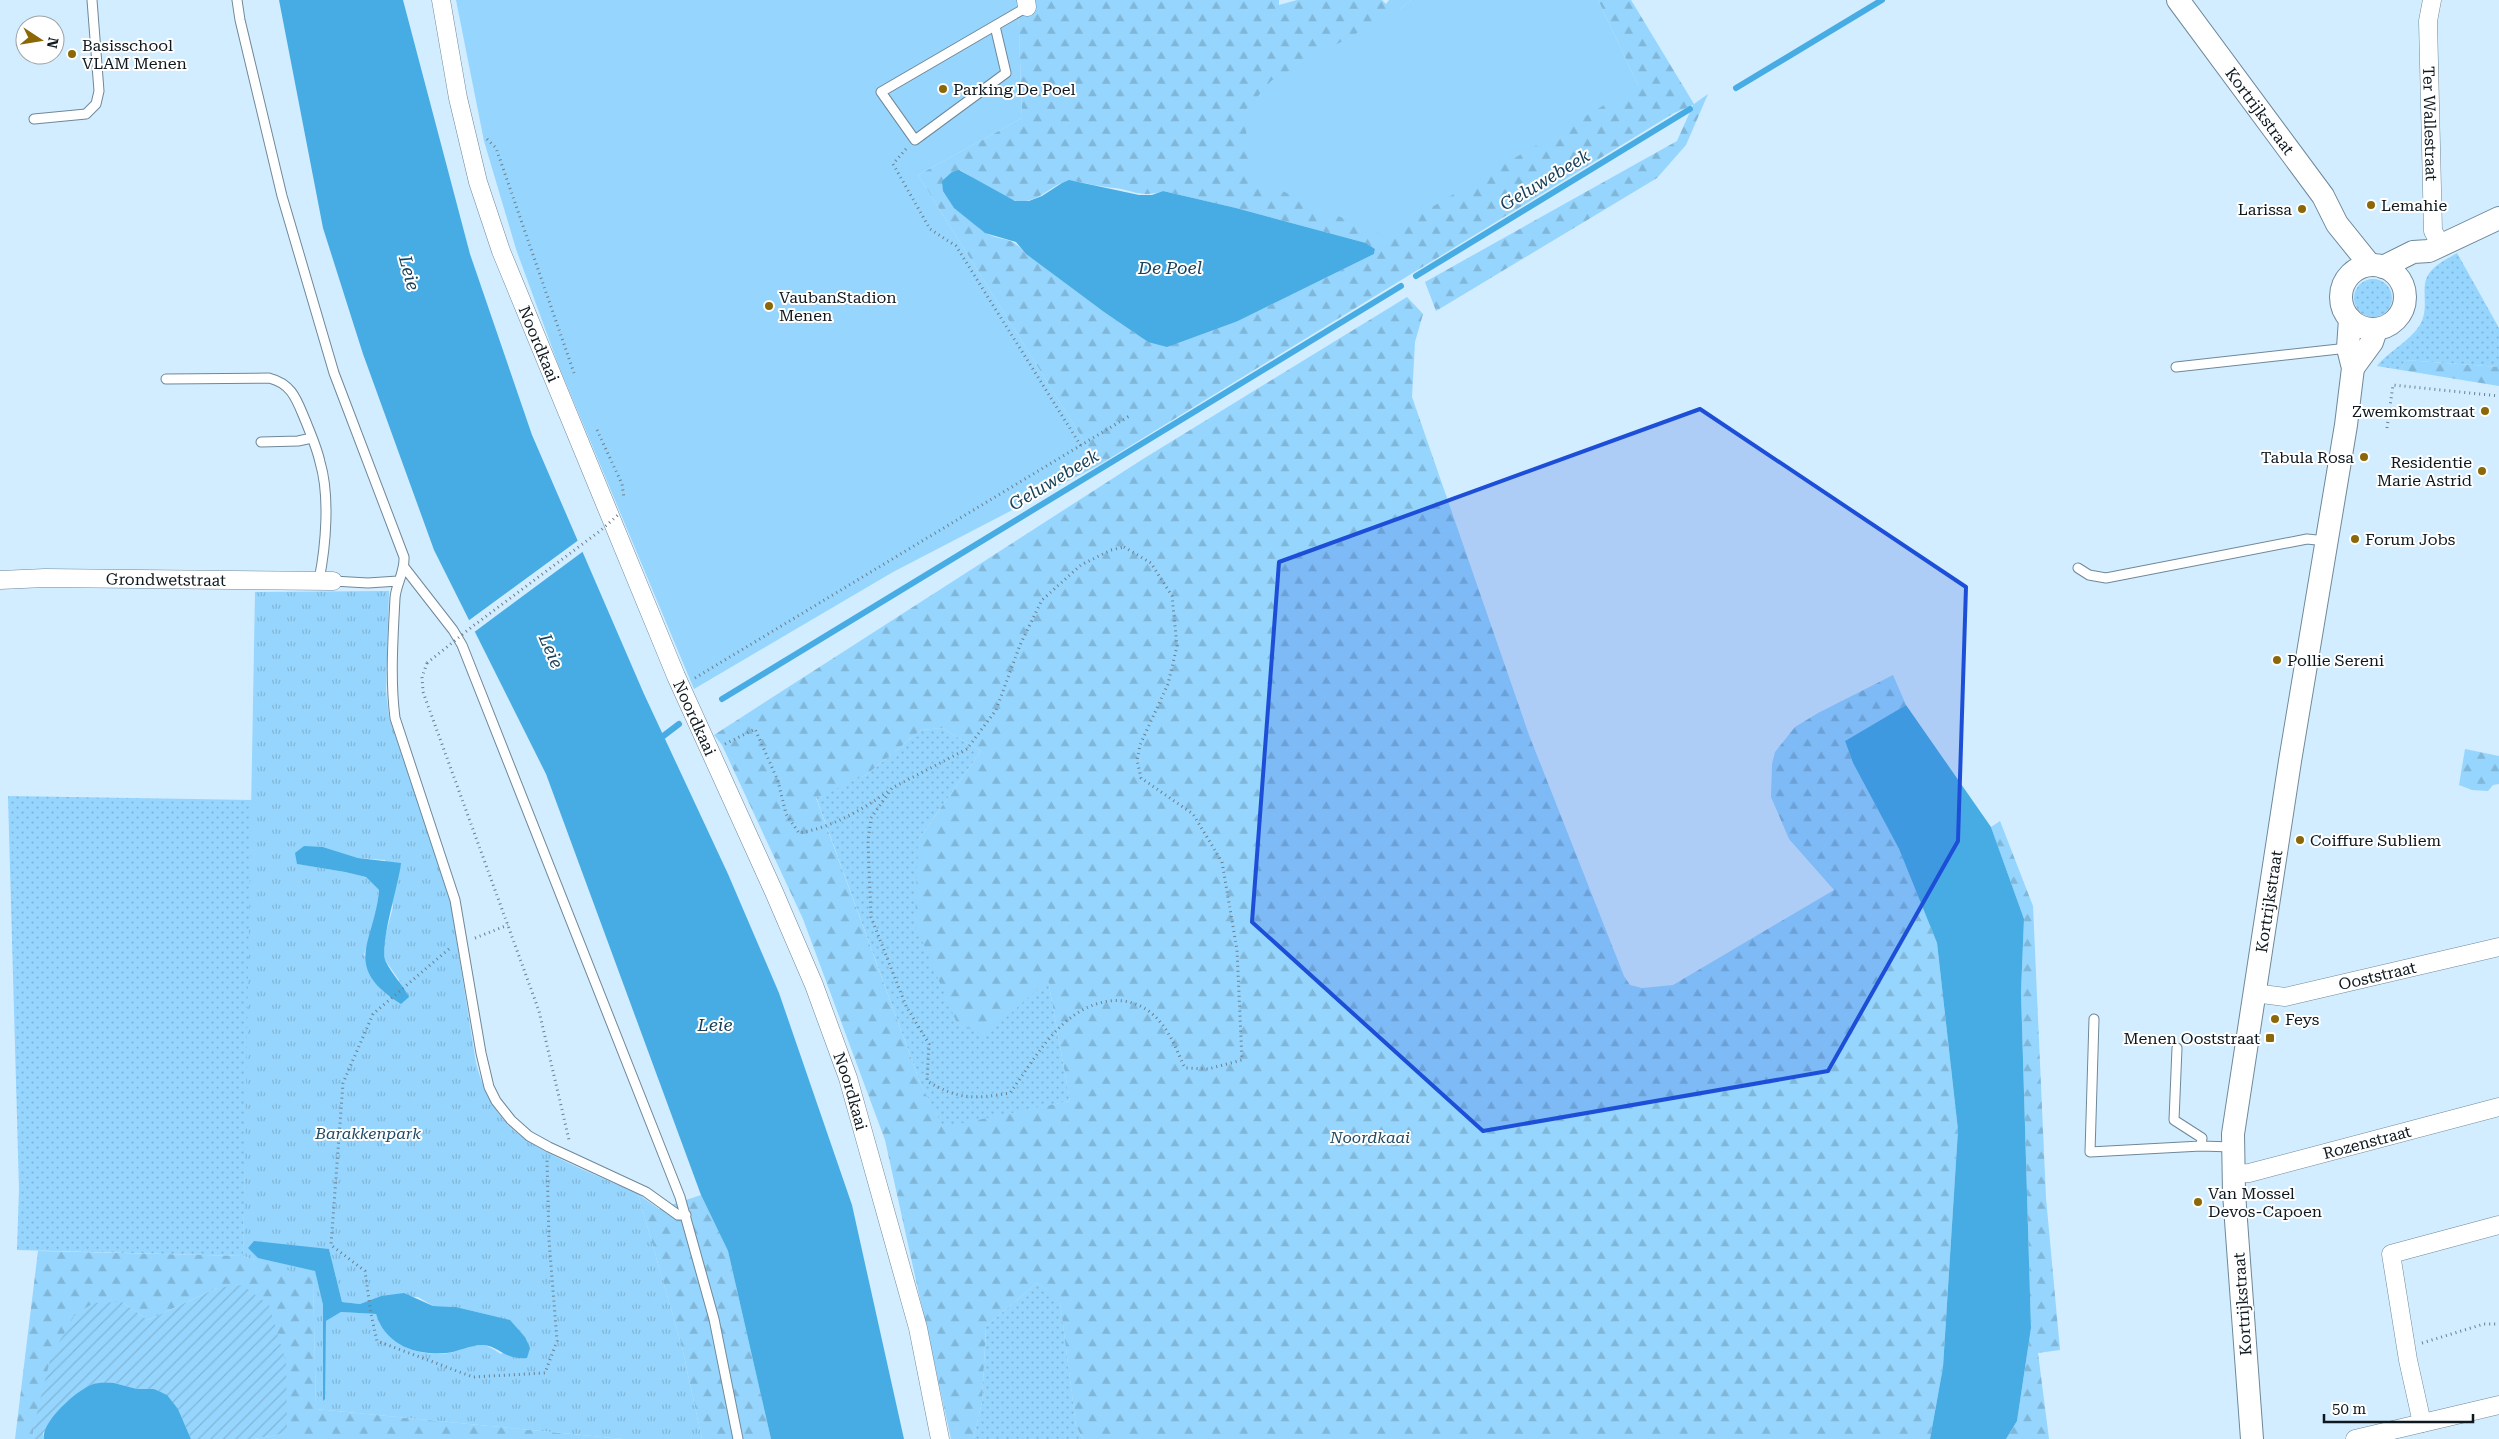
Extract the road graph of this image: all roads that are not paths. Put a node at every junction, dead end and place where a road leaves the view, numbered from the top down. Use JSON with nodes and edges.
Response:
{"nodes":[{"id":1,"x":92,"y":0,"type":"edge"},
{"id":2,"x":237,"y":0,"type":"edge"},
{"id":3,"x":441,"y":0,"type":"edge"},
{"id":4,"x":2178,"y":0,"type":"edge"},
{"id":5,"x":2432,"y":0,"type":"edge"},
{"id":6,"x":1026,"y":4,"type":"edge"},
{"id":7,"x":995,"y":26,"type":"junction"},
{"id":8,"x":34,"y":119,"type":"dead end"},
{"id":9,"x":2499,"y":218,"type":"edge"},
{"id":10,"x":2337,"y":224,"type":"junction"},
{"id":11,"x":2435,"y":248,"type":"junction"},
{"id":12,"x":2377,"y":266,"type":"junction"},
{"id":13,"x":2349,"y":276,"type":"junction"},
{"id":14,"x":2404,"y":287,"type":"junction"},
{"id":15,"x":2350,"y":319,"type":"junction"},
{"id":16,"x":2376,"y":330,"type":"junction"},
{"id":17,"x":2351,"y":358,"type":"junction"},
{"id":18,"x":2176,"y":367,"type":"dead end"},
{"id":19,"x":166,"y":379,"type":"dead end"},
{"id":20,"x":312,"y":438,"type":"junction"},
{"id":21,"x":260,"y":442,"type":"dead end"},
{"id":22,"x":2327,"y":541,"type":"junction"},
{"id":23,"x":404,"y":567,"type":"junction"},
{"id":24,"x":2078,"y":568,"type":"dead end"},
{"id":25,"x":0,"y":580,"type":"edge"},
{"id":26,"x":326,"y":580,"type":"junction"},
{"id":27,"x":398,"y":581,"type":"junction"},
{"id":28,"x":2499,"y":947,"type":"edge"},
{"id":29,"x":2254,"y":994,"type":"junction"},
{"id":30,"x":2094,"y":1019,"type":"dead end"},
{"id":31,"x":2177,"y":1048,"type":"dead end"},
{"id":32,"x":2499,"y":1107,"type":"edge"},
{"id":33,"x":2201,"y":1146,"type":"junction"},
{"id":34,"x":2233,"y":1147,"type":"junction"},
{"id":35,"x":2233,"y":1174,"type":"junction"},
{"id":36,"x":686,"y":1215,"type":"junction"},
{"id":37,"x":2499,"y":1226,"type":"edge"},
{"id":38,"x":2499,"y":1405,"type":"edge"},
{"id":39,"x":2422,"y":1423,"type":"junction"},
{"id":40,"x":738,"y":1439,"type":"edge"},
{"id":41,"x":940,"y":1439,"type":"edge"},
{"id":42,"x":2252,"y":1439,"type":"edge"},
{"id":43,"x":2355,"y":1439,"type":"edge"}],
"edges":[{"from":1,"to":8,"type":"lane"},
{"from":2,"to":23,"type":"lane"},
{"from":3,"to":41,"type":"street","name":"Noordkaai"},
{"from":4,"to":10,"type":"street","name":"Kortrijkstraat"},
{"from":5,"to":11,"type":"street","name":"Ter Wallestraat"},
{"from":6,"to":7,"type":"lane"},
{"from":7,"to":7,"type":"lane"},
{"from":9,"to":11,"type":"street"},
{"from":10,"to":12,"type":"street","name":"Kortrijkstraat"},
{"from":10,"to":13,"type":"street","name":"Kortrijkstraat"},
{"from":11,"to":12,"type":"street"},
{"from":11,"to":14,"type":"street"},
{"from":12,"to":13,"type":"street"},
{"from":12,"to":14,"type":"street"},
{"from":13,"to":15,"type":"street"},
{"from":14,"to":16,"type":"street"},
{"from":15,"to":16,"type":"street"},
{"from":15,"to":17,"type":"street","name":"Kortrijkstraat"},
{"from":16,"to":17,"type":"street","name":"Kortrijkstraat"},
{"from":17,"to":18,"type":"lane"},
{"from":17,"to":22,"type":"street","name":"Kortrijkstraat"},
{"from":19,"to":20,"type":"lane"},
{"from":20,"to":21,"type":"lane"},
{"from":20,"to":26,"type":"lane"},
{"from":22,"to":24,"type":"lane"},
{"from":22,"to":29,"type":"street","name":"Kortrijkstraat"},
{"from":23,"to":27,"type":"lane"},
{"from":23,"to":36,"type":"lane"},
{"from":25,"to":26,"type":"street","name":"Grondwetstraat"},
{"from":26,"to":27,"type":"lane"},
{"from":27,"to":36,"type":"lane"},
{"from":28,"to":29,"type":"street","name":"Ooststraat"},
{"from":29,"to":34,"type":"street","name":"Kortrijkstraat"},
{"from":30,"to":33,"type":"lane"},
{"from":31,"to":33,"type":"lane"},
{"from":32,"to":35,"type":"street","name":"Rozenstraat"},
{"from":33,"to":34,"type":"lane"},
{"from":34,"to":35,"type":"street","name":"Kortrijkstraat"},
{"from":35,"to":42,"type":"street","name":"Kortrijkstraat"},
{"from":36,"to":40,"type":"lane"},
{"from":37,"to":39,"type":"street"},
{"from":38,"to":39,"type":"street"},
{"from":39,"to":43,"type":"street"}]}
